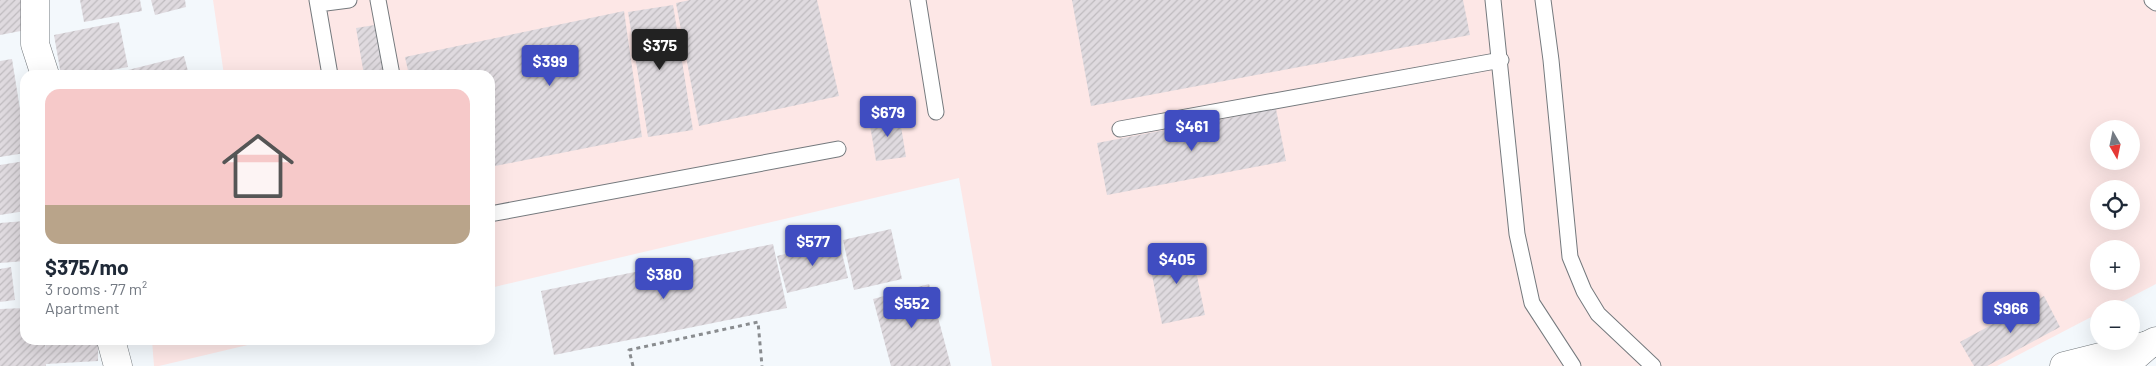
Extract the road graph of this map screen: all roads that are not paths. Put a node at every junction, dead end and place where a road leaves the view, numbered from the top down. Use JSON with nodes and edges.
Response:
{"nodes":[{"id":1,"x":35,"y":0,"type":"edge"},
{"id":2,"x":349,"y":0,"type":"edge"},
{"id":3,"x":378,"y":0,"type":"edge"},
{"id":4,"x":918,"y":0,"type":"edge"},
{"id":5,"x":1493,"y":0,"type":"edge"},
{"id":6,"x":1543,"y":0,"type":"edge"},
{"id":7,"x":2152,"y":0,"type":"edge"},
{"id":8,"x":317,"y":2,"type":"edge"},
{"id":9,"x":2156,"y":3,"type":"edge"},
{"id":10,"x":1501,"y":60,"type":"junction"},
{"id":11,"x":43,"y":70,"type":"edge"},
{"id":12,"x":329,"y":70,"type":"edge"},
{"id":13,"x":391,"y":70,"type":"edge"},
{"id":14,"x":936,"y":112,"type":"dead end"},
{"id":15,"x":1120,"y":129,"type":"dead end"},
{"id":16,"x":838,"y":149,"type":"dead end"},
{"id":17,"x":495,"y":213,"type":"edge"},
{"id":18,"x":2152,"y":343,"type":"edge"},
{"id":19,"x":112,"y":345,"type":"edge"},
{"id":20,"x":118,"y":366,"type":"edge"},
{"id":21,"x":1573,"y":366,"type":"edge"},
{"id":22,"x":1653,"y":366,"type":"edge"},
{"id":23,"x":2064,"y":366,"type":"edge"},
{"id":24,"x":2124,"y":366,"type":"edge"}],
"edges":[{"from":1,"to":11,"type":"street"},
{"from":2,"to":8,"type":"lane"},
{"from":3,"to":13,"type":"lane"},
{"from":4,"to":14,"type":"lane"},
{"from":5,"to":10,"type":"lane"},
{"from":6,"to":22,"type":"lane"},
{"from":7,"to":9,"type":"lane"},
{"from":8,"to":12,"type":"lane"},
{"from":10,"to":15,"type":"lane"},
{"from":10,"to":21,"type":"lane"},
{"from":16,"to":17,"type":"lane"},
{"from":18,"to":23,"type":"street"},
{"from":18,"to":24,"type":"street"},
{"from":19,"to":20,"type":"street"}]}
